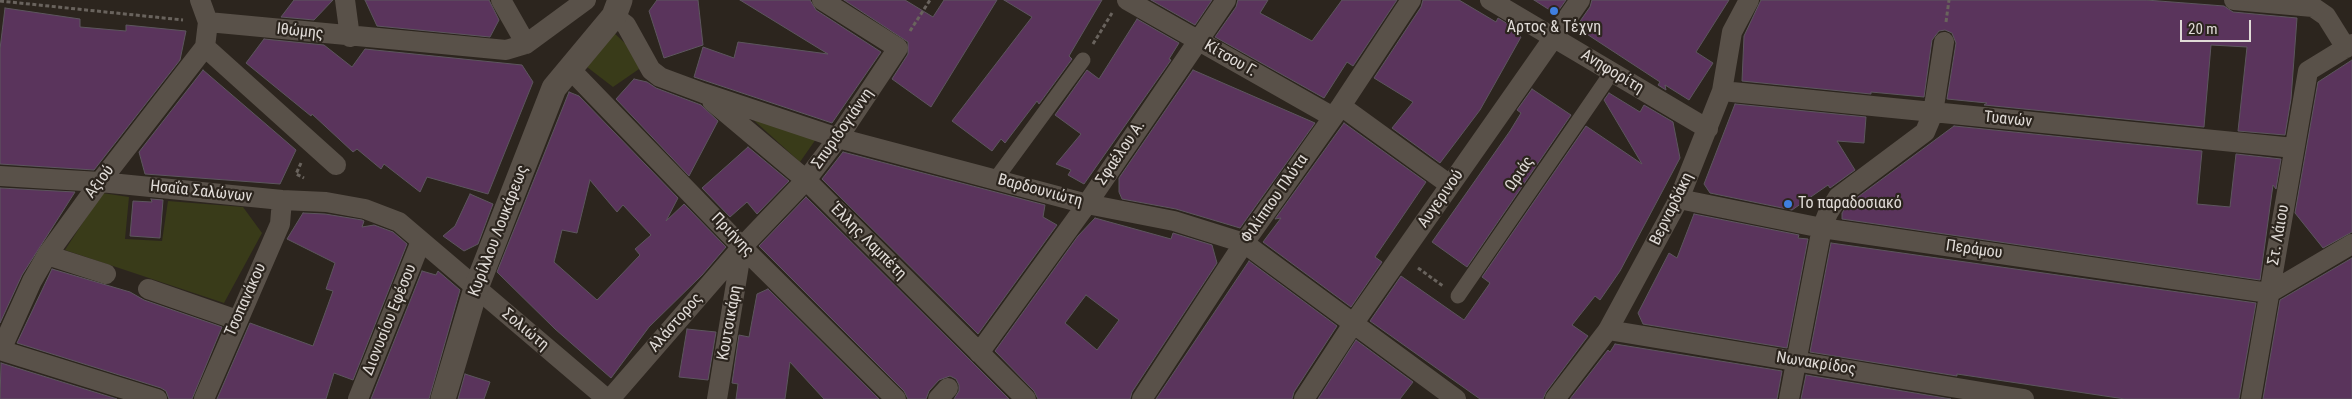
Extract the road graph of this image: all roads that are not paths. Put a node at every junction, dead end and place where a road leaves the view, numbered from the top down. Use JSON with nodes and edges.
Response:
{"nodes":[{"id":1,"x":200,"y":0,"type":"edge"},
{"id":2,"x":345,"y":0,"type":"edge"},
{"id":3,"x":501,"y":0,"type":"edge"},
{"id":4,"x":586,"y":0,"type":"edge"},
{"id":5,"x":822,"y":0,"type":"edge"},
{"id":6,"x":1226,"y":0,"type":"edge"},
{"id":7,"x":1411,"y":0,"type":"edge"},
{"id":8,"x":1490,"y":0,"type":"edge"},
{"id":9,"x":1580,"y":0,"type":"edge"},
{"id":10,"x":1749,"y":0,"type":"edge"},
{"id":11,"x":2234,"y":0,"type":"edge"},
{"id":12,"x":1122,"y":4,"type":"edge"},
{"id":13,"x":617,"y":8,"type":"edge"},
{"id":14,"x":208,"y":22,"type":"junction"},
{"id":15,"x":350,"y":37,"type":"junction"},
{"id":16,"x":1554,"y":38,"type":"junction"},
{"id":17,"x":1197,"y":40,"type":"junction"},
{"id":18,"x":1944,"y":42,"type":"dead end"},
{"id":19,"x":526,"y":44,"type":"junction"},
{"id":20,"x":2349,"y":46,"type":"edge"},
{"id":21,"x":205,"y":47,"type":"junction"},
{"id":22,"x":1083,"y":60,"type":"road end"},
{"id":23,"x":570,"y":69,"type":"junction"},
{"id":24,"x":1612,"y":72,"type":"junction"},
{"id":25,"x":1722,"y":91,"type":"junction"},
{"id":26,"x":703,"y":93,"type":"junction"},
{"id":27,"x":1337,"y":111,"type":"junction"},
{"id":28,"x":1933,"y":113,"type":"junction"},
{"id":29,"x":1708,"y":129,"type":"junction"},
{"id":30,"x":838,"y":138,"type":"junction"},
{"id":31,"x":2294,"y":148,"type":"junction"},
{"id":32,"x":336,"y":165,"type":"dead end"},
{"id":33,"x":0,"y":176,"type":"edge"},
{"id":34,"x":806,"y":180,"type":"junction"},
{"id":35,"x":995,"y":180,"type":"junction"},
{"id":36,"x":100,"y":182,"type":"junction"},
{"id":37,"x":1450,"y":185,"type":"junction"},
{"id":38,"x":1680,"y":199,"type":"junction"},
{"id":39,"x":282,"y":200,"type":"junction"},
{"id":40,"x":1087,"y":204,"type":"junction"},
{"id":41,"x":398,"y":222,"type":"joint"},
{"id":42,"x":1822,"y":228,"type":"junction"},
{"id":43,"x":422,"y":241,"type":"junction"},
{"id":44,"x":1244,"y":243,"type":"junction"},
{"id":45,"x":2352,"y":244,"type":"edge"},
{"id":46,"x":742,"y":247,"type":"junction"},
{"id":47,"x":47,"y":255,"type":"junction"},
{"id":48,"x":106,"y":274,"type":"dead end"},
{"id":49,"x":476,"y":288,"type":"junction"},
{"id":50,"x":148,"y":289,"type":"dead end"},
{"id":51,"x":2269,"y":293,"type":"junction"},
{"id":52,"x":1458,"y":296,"type":"road end"},
{"id":53,"x":237,"y":320,"type":"junction"},
{"id":54,"x":1353,"y":324,"type":"junction"},
{"id":55,"x":1608,"y":330,"type":"junction"},
{"id":56,"x":0,"y":350,"type":"edge"},
{"id":57,"x":979,"y":353,"type":"junction"},
{"id":58,"x":1796,"y":361,"type":"junction"},
{"id":59,"x":157,"y":399,"type":"edge"},
{"id":60,"x":204,"y":399,"type":"edge"},
{"id":61,"x":358,"y":399,"type":"edge"},
{"id":62,"x":443,"y":399,"type":"edge"},
{"id":63,"x":608,"y":399,"type":"edge"},
{"id":64,"x":717,"y":399,"type":"edge"},
{"id":65,"x":896,"y":399,"type":"edge"},
{"id":66,"x":1026,"y":399,"type":"edge"},
{"id":67,"x":1142,"y":399,"type":"edge"},
{"id":68,"x":1304,"y":399,"type":"edge"},
{"id":69,"x":1456,"y":399,"type":"edge"},
{"id":70,"x":1555,"y":399,"type":"edge"},
{"id":71,"x":1790,"y":399,"type":"edge"},
{"id":72,"x":2024,"y":399,"type":"edge"},
{"id":73,"x":2252,"y":399,"type":"edge"}],
"edges":[{"from":1,"to":14,"type":"street"},
{"from":2,"to":15,"type":"street"},
{"from":3,"to":19,"type":"street"},
{"from":4,"to":19,"type":"street","name":"Ιθώμης"},
{"from":5,"to":30,"type":"street","name":"Σπυριδογιάννη"},
{"from":6,"to":17,"type":"street","name":"Σφαέλου Α."},
{"from":7,"to":27,"type":"street","name":"Φιλίππου Πλύτα"},
{"from":8,"to":16,"type":"street","name":"Ανηφορίτη"},
{"from":9,"to":16,"type":"street","name":"Αυγερινού"},
{"from":10,"to":25,"type":"street","name":"Βερναρδάκη"},
{"from":11,"to":20,"type":"street"},
{"from":12,"to":17,"type":"street","name":"Κίτσου Γ."},
{"from":13,"to":23,"type":"street","name":"Κυρίλλου Λουκάρεως"},
{"from":13,"to":26,"type":"street","name":"Βαρδουνιώτη"},
{"from":14,"to":15,"type":"street","name":"Ιθώμης"},
{"from":14,"to":21,"type":"street"},
{"from":15,"to":19,"type":"street","name":"Ιθώμης"},
{"from":16,"to":24,"type":"street","name":"Ανηφορίτη"},
{"from":16,"to":37,"type":"street","name":"Αυγερινού"},
{"from":17,"to":27,"type":"street","name":"Κίτσου Γ."},
{"from":17,"to":40,"type":"street","name":"Σφαέλου Α."},
{"from":18,"to":28,"type":"street"},
{"from":20,"to":31,"type":"street","name":"Στ. Λάιου"},
{"from":21,"to":32,"type":"street"},
{"from":21,"to":36,"type":"street","name":"Αξιού"},
{"from":22,"to":35,"type":"street"},
{"from":23,"to":46,"type":"street","name":"Πριήνης"},
{"from":23,"to":49,"type":"street","name":"Κυρίλλου Λουκάρεως"},
{"from":24,"to":29,"type":"street","name":"Ανηφορίτη"},
{"from":24,"to":52,"type":"street","name":"Ωριάς"},
{"from":25,"to":28,"type":"street","name":"Τυανών"},
{"from":25,"to":29,"type":"street","name":"Βερναρδάκη"},
{"from":26,"to":30,"type":"street","name":"Βαρδουνιώτη"},
{"from":26,"to":34,"type":"street","name":"Έλλης Λαμπέτη"},
{"from":27,"to":37,"type":"street","name":"Κίτσου Γ."},
{"from":27,"to":44,"type":"street","name":"Φιλίππου Πλύτα"},
{"from":28,"to":31,"type":"street","name":"Τυανών"},
{"from":28,"to":42,"type":"street"},
{"from":29,"to":38,"type":"street","name":"Βερναρδάκη"},
{"from":30,"to":34,"type":"street","name":"Σπυριδογιάννη"},
{"from":30,"to":35,"type":"street","name":"Βαρδουνιώτη"},
{"from":31,"to":51,"type":"street","name":"Στ. Λάιου"},
{"from":33,"to":36,"type":"street","name":"Ησαΐα Σαλώνων"},
{"from":34,"to":46,"type":"street","name":"Σπυριδογιάννη"},
{"from":34,"to":57,"type":"street","name":"Έλλης Λαμπέτη"},
{"from":35,"to":40,"type":"street","name":"Βαρδουνιώτη"},
{"from":36,"to":39,"type":"street","name":"Ησαΐα Σαλώνων"},
{"from":36,"to":47,"type":"street","name":"Αξιού"},
{"from":37,"to":54,"type":"street","name":"Αυγερινού"},
{"from":38,"to":42,"type":"street","name":"Περάμου"},
{"from":38,"to":55,"type":"street","name":"Βερναρδάκη"},
{"from":39,"to":41,"type":"street","name":"Ησαΐα Σαλώνων"},
{"from":39,"to":53,"type":"street","name":"Τσοπανάκου"},
{"from":40,"to":44,"type":"street","name":"Βαρδουνιώτη"},
{"from":40,"to":57,"type":"street","name":"Σφαέλου Α."},
{"from":41,"to":43,"type":"street","name":"Σολιώτη"},
{"from":42,"to":51,"type":"street","name":"Περάμου"},
{"from":42,"to":58,"type":"street"},
{"from":43,"to":49,"type":"street","name":"Σολιώτη"},
{"from":43,"to":61,"type":"street","name":"Διονυσίου Εφέσου"},
{"from":44,"to":54,"type":"street","name":"Βαρδουνιώτη"},
{"from":44,"to":67,"type":"street","name":"Φιλίππου Πλύτα"},
{"from":45,"to":51,"type":"street"},
{"from":46,"to":63,"type":"street","name":"Αλάστορος"},
{"from":46,"to":64,"type":"street","name":"Κουτσικάρη"},
{"from":46,"to":65,"type":"street","name":"Πριήνης"},
{"from":47,"to":48,"type":"street"},
{"from":47,"to":56,"type":"street","name":"Αξιού"},
{"from":49,"to":62,"type":"street","name":"Κυρίλλου Λουκάρεως"},
{"from":49,"to":63,"type":"street","name":"Σολιώτη"},
{"from":50,"to":53,"type":"street"},
{"from":51,"to":73,"type":"street","name":"Στ. Λάιου"},
{"from":53,"to":60,"type":"street","name":"Τσοπανάκου"},
{"from":54,"to":68,"type":"street","name":"Αυγερινού"},
{"from":54,"to":69,"type":"street","name":"Βαρδουνιώτη"},
{"from":55,"to":58,"type":"street","name":"Νωνακρίδος"},
{"from":55,"to":70,"type":"street","name":"Βερναρδάκη"},
{"from":56,"to":59,"type":"street"},
{"from":57,"to":66,"type":"street","name":"Έλλης Λαμπέτη"},
{"from":58,"to":71,"type":"street"},
{"from":58,"to":72,"type":"street","name":"Νωνακρίδος"}]}
